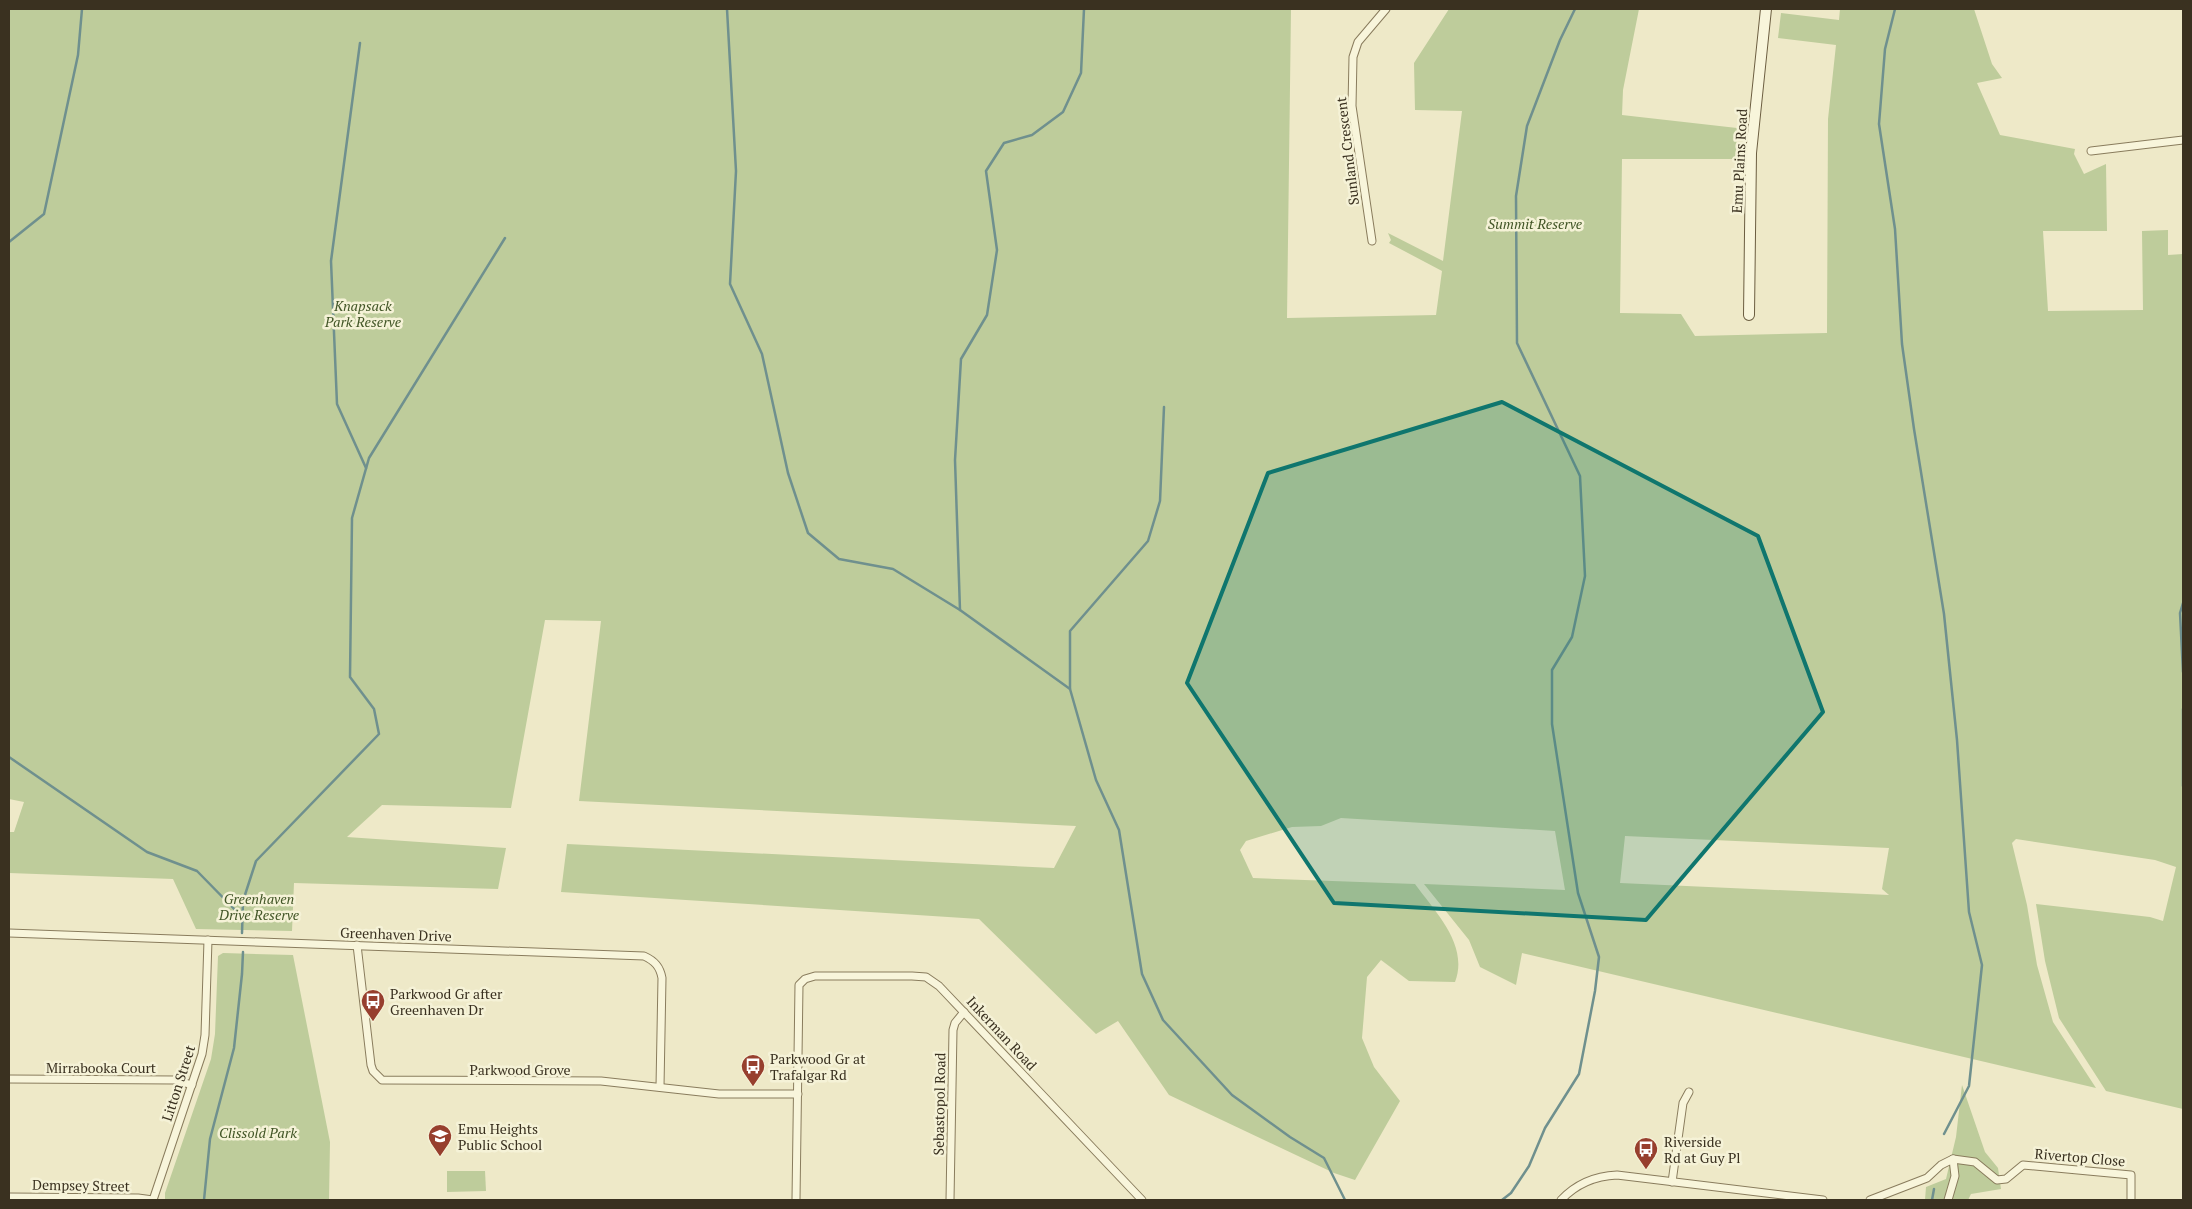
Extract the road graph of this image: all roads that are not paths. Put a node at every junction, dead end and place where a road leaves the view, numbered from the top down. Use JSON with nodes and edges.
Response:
{"nodes":[{"id":1,"x":1386,"y":9,"type":"edge"},
{"id":2,"x":1766,"y":9,"type":"edge"},
{"id":3,"x":2183,"y":140,"type":"edge"},
{"id":4,"x":2091,"y":151,"type":"dead end"},
{"id":5,"x":1372,"y":241,"type":"dead end"},
{"id":6,"x":1749,"y":315,"type":"dead end"},
{"id":7,"x":9,"y":933,"type":"edge"},
{"id":8,"x":208,"y":940,"type":"junction"},
{"id":9,"x":357,"y":945,"type":"junction"},
{"id":10,"x":964,"y":1012,"type":"junction"},
{"id":11,"x":9,"y":1079,"type":"edge"},
{"id":12,"x":192,"y":1085,"type":"junction"},
{"id":13,"x":660,"y":1087,"type":"junction"},
{"id":14,"x":1689,"y":1092,"type":"dead end"},
{"id":15,"x":798,"y":1094,"type":"junction"},
{"id":16,"x":1954,"y":1159,"type":"junction"},
{"id":17,"x":1672,"y":1182,"type":"junction"},
{"id":18,"x":9,"y":1197,"type":"edge"},
{"id":19,"x":153,"y":1200,"type":"edge"},
{"id":20,"x":796,"y":1200,"type":"edge"},
{"id":21,"x":950,"y":1200,"type":"edge"},
{"id":22,"x":1142,"y":1200,"type":"edge"},
{"id":23,"x":1561,"y":1200,"type":"edge"},
{"id":24,"x":1823,"y":1200,"type":"edge"},
{"id":25,"x":1870,"y":1200,"type":"edge"},
{"id":26,"x":1948,"y":1200,"type":"edge"},
{"id":27,"x":2131,"y":1200,"type":"edge"}],
"edges":[{"from":1,"to":5,"type":"street","name":"Sunland Crescent"},
{"from":2,"to":6,"type":"street","name":"Emu Plains Road"},
{"from":3,"to":4,"type":"street"},
{"from":7,"to":8,"type":"street","name":"Greenhaven Drive"},
{"from":8,"to":9,"type":"street","name":"Greenhaven Drive"},
{"from":8,"to":12,"type":"street","name":"Litton Street"},
{"from":9,"to":13,"type":"street","name":"Parkwood Grove"},
{"from":9,"to":13,"type":"street","name":"Greenhaven Drive"},
{"from":10,"to":15,"type":"street","name":"Inkerman Road"},
{"from":10,"to":21,"type":"street","name":"Sebastopol Road"},
{"from":10,"to":22,"type":"street","name":"Inkerman Road"},
{"from":11,"to":12,"type":"street","name":"Mirrabooka Court"},
{"from":12,"to":19,"type":"street","name":"Litton Street"},
{"from":13,"to":15,"type":"street","name":"Parkwood Grove"},
{"from":14,"to":17,"type":"street"},
{"from":15,"to":20,"type":"street"},
{"from":16,"to":25,"type":"street"},
{"from":16,"to":26,"type":"street"},
{"from":16,"to":27,"type":"street","name":"Rivertop Close"},
{"from":17,"to":23,"type":"street"},
{"from":17,"to":24,"type":"street"},
{"from":18,"to":19,"type":"street","name":"Dempsey Street"}]}
